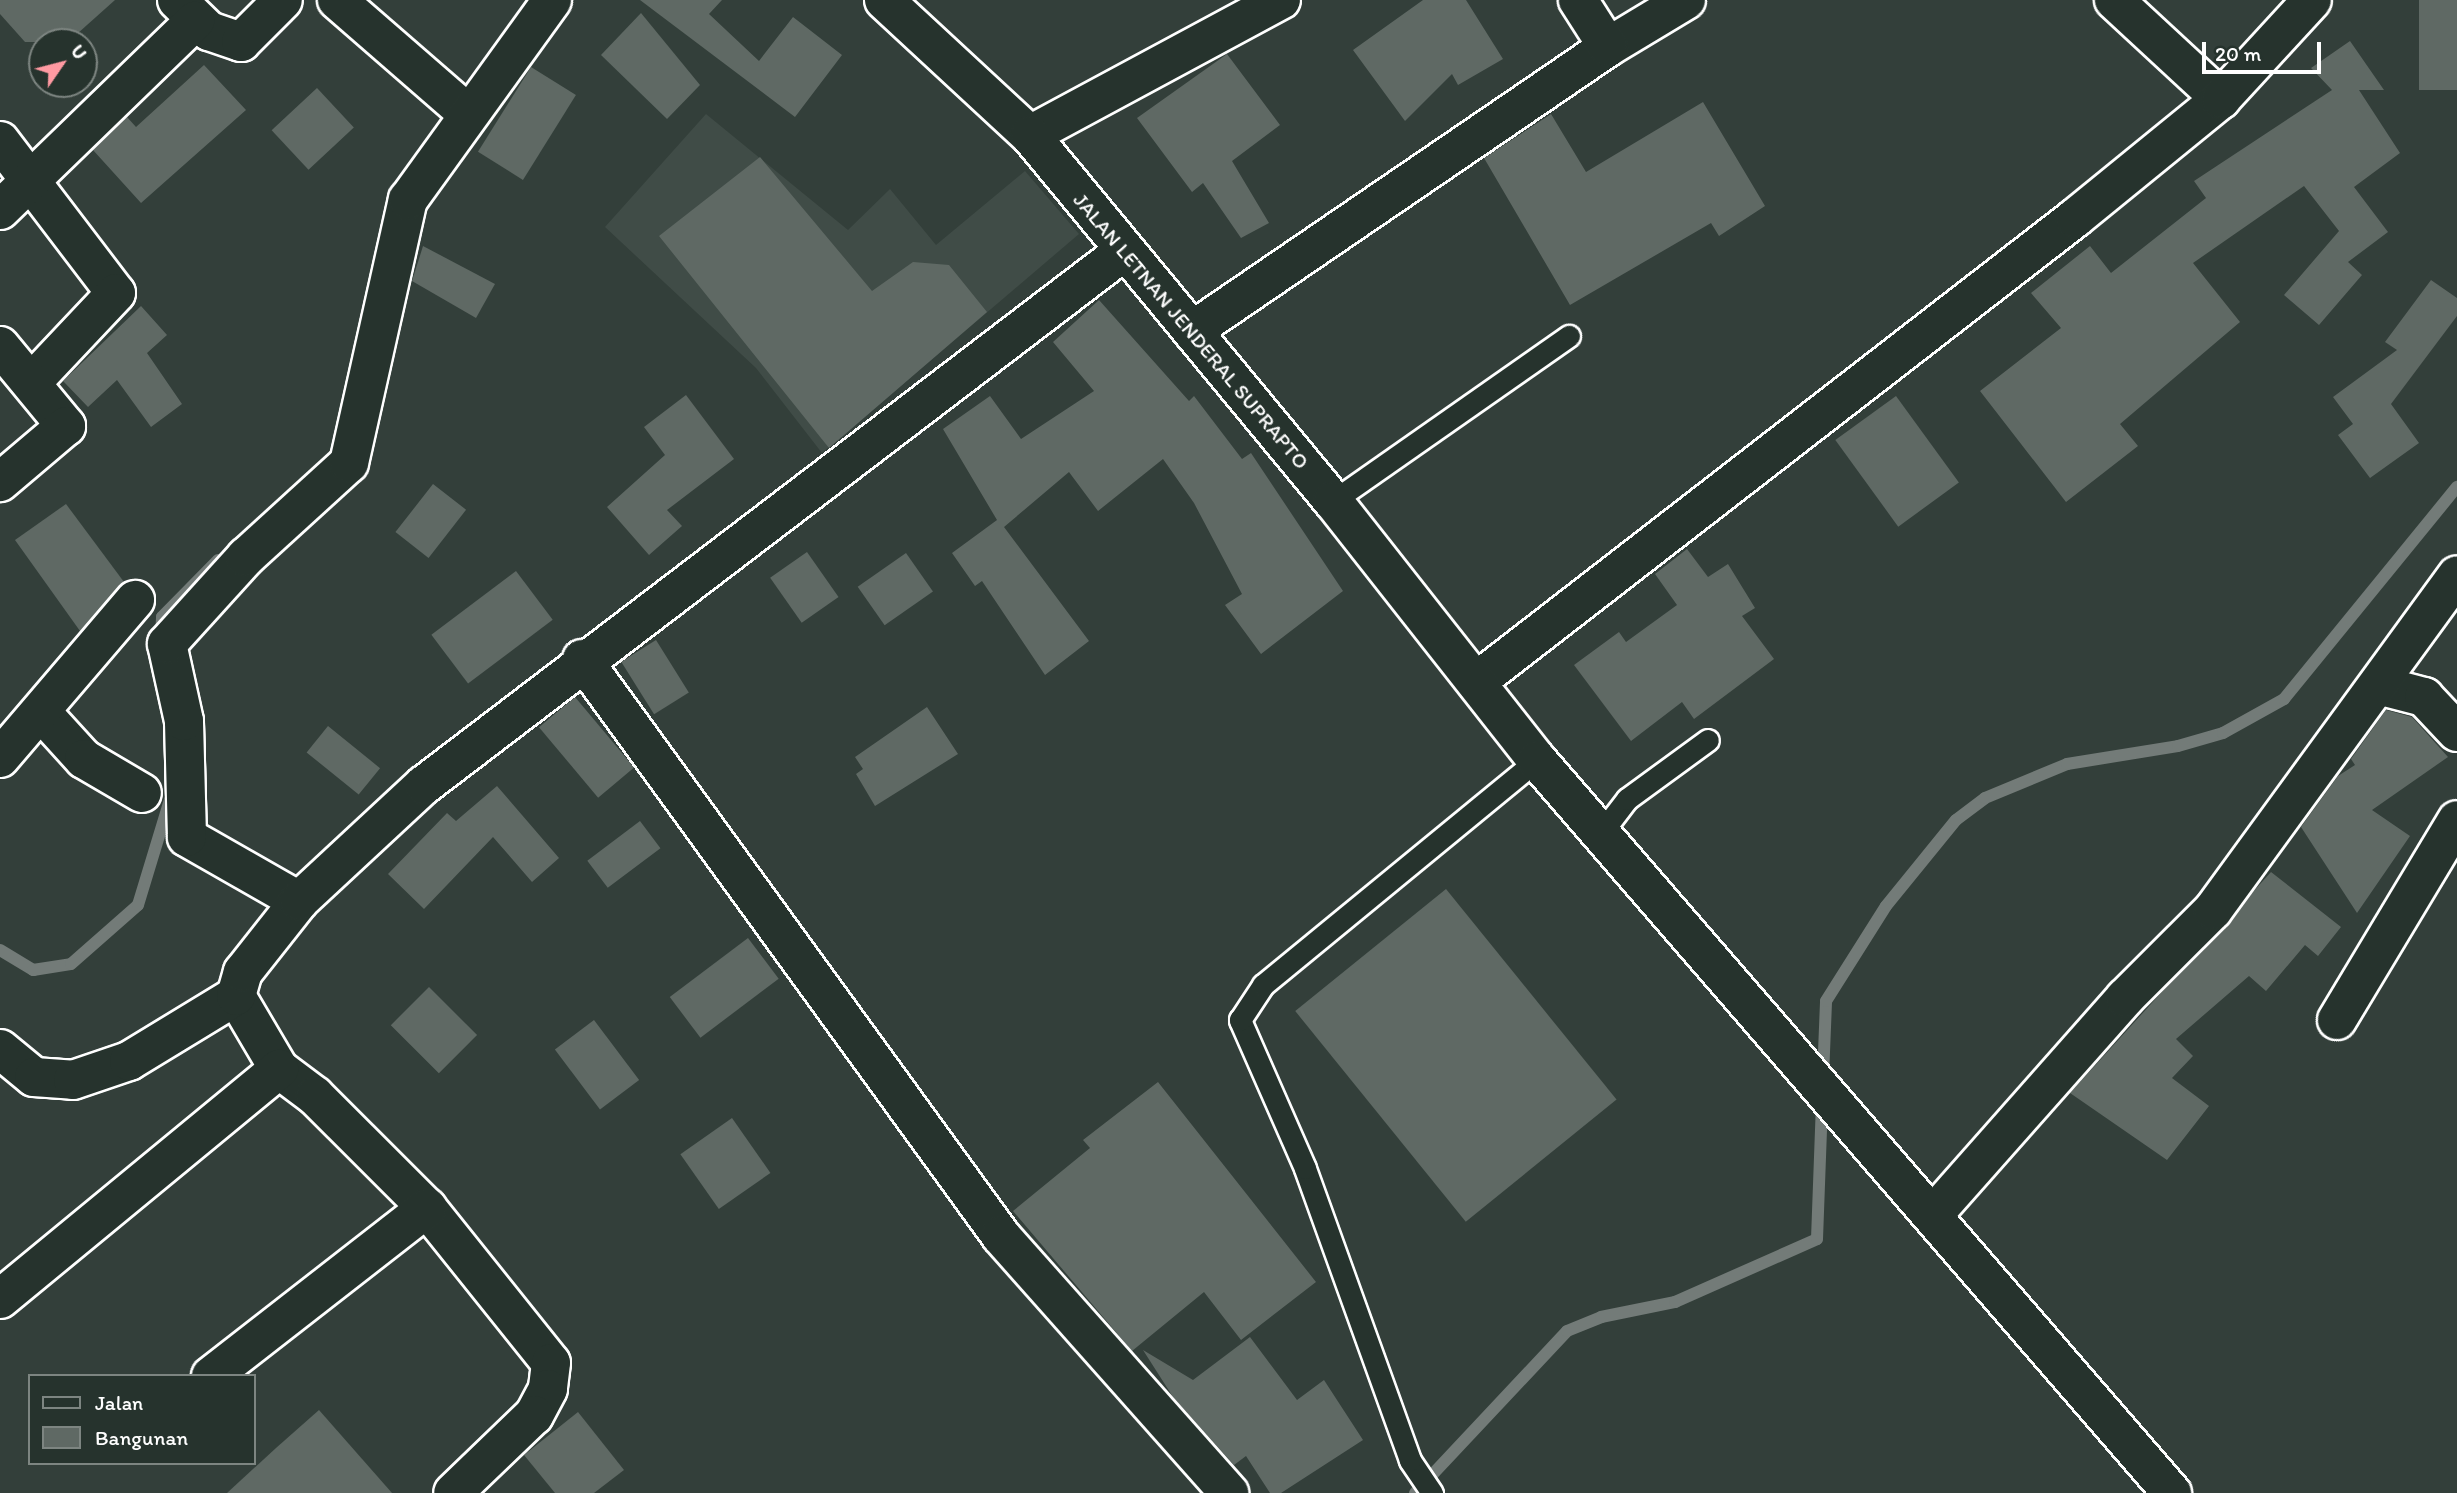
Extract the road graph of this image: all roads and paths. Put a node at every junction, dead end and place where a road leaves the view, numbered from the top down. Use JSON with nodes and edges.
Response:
{"nodes":[{"id":1,"x":283,"y":0,"type":"edge"},
{"id":2,"x":337,"y":0,"type":"edge"},
{"id":3,"x":552,"y":0,"type":"edge"},
{"id":4,"x":884,"y":0,"type":"edge"},
{"id":5,"x":1281,"y":0,"type":"edge"},
{"id":6,"x":1578,"y":0,"type":"edge"},
{"id":7,"x":1686,"y":0,"type":"edge"},
{"id":8,"x":2115,"y":0,"type":"edge"},
{"id":9,"x":2312,"y":0,"type":"edge"},
{"id":10,"x":186,"y":10,"type":"edge"},
{"id":11,"x":1608,"y":47,"type":"junction"},
{"id":12,"x":2221,"y":99,"type":"junction"},
{"id":13,"x":458,"y":105,"type":"junction"},
{"id":14,"x":1030,"y":135,"type":"junction"},
{"id":15,"x":0,"y":141,"type":"edge"},
{"id":16,"x":31,"y":182,"type":"junction"},
{"id":17,"x":0,"y":210,"type":"edge"},
{"id":18,"x":1123,"y":252,"type":"junction"},
{"id":19,"x":1192,"y":331,"type":"junction"},
{"id":20,"x":1569,"y":336,"type":"dead end"},
{"id":21,"x":0,"y":346,"type":"edge"},
{"id":22,"x":33,"y":382,"type":"junction"},
{"id":23,"x":0,"y":482,"type":"edge"},
{"id":24,"x":1333,"y":501,"type":"junction"},
{"id":25,"x":2457,"y":576,"type":"edge"},
{"id":26,"x":135,"y":600,"type":"dead end"},
{"id":27,"x":582,"y":659,"type":"junction"},
{"id":28,"x":1476,"y":682,"type":"junction"},
{"id":29,"x":2378,"y":685,"type":"junction"},
{"id":30,"x":43,"y":714,"type":"junction"},
{"id":31,"x":2457,"y":733,"type":"edge"},
{"id":32,"x":1708,"y":740,"type":"dead end"},
{"id":33,"x":0,"y":758,"type":"edge"},
{"id":34,"x":1537,"y":760,"type":"junction"},
{"id":35,"x":142,"y":793,"type":"dead end"},
{"id":36,"x":2457,"y":820,"type":"edge"},
{"id":37,"x":1601,"y":833,"type":"junction"},
{"id":38,"x":299,"y":901,"type":"junction"},
{"id":39,"x":236,"y":996,"type":"junction"},
{"id":40,"x":2337,"y":1020,"type":"dead end"},
{"id":41,"x":0,"y":1049,"type":"edge"},
{"id":42,"x":279,"y":1069,"type":"junction"},
{"id":43,"x":427,"y":1208,"type":"junction"},
{"id":44,"x":1933,"y":1216,"type":"junction"},
{"id":45,"x":0,"y":1298,"type":"edge"},
{"id":46,"x":214,"y":1374,"type":"edge"},
{"id":47,"x":453,"y":1493,"type":"edge"},
{"id":48,"x":1229,"y":1493,"type":"edge"},
{"id":49,"x":1432,"y":1493,"type":"edge"},
{"id":50,"x":2172,"y":1493,"type":"edge"}],
"edges":[{"from":1,"to":10,"type":"street"},
{"from":2,"to":13,"type":"street"},
{"from":3,"to":13,"type":"street"},
{"from":4,"to":14,"type":"street","name":"JALAN LETNAN JENDERAL SUPRAPTO"},
{"from":5,"to":14,"type":"street"},
{"from":6,"to":11,"type":"street"},
{"from":7,"to":11,"type":"street"},
{"from":8,"to":12,"type":"street"},
{"from":9,"to":12,"type":"street"},
{"from":10,"to":16,"type":"street"},
{"from":11,"to":19,"type":"street"},
{"from":12,"to":28,"type":"street"},
{"from":13,"to":38,"type":"street"},
{"from":14,"to":18,"type":"street","name":"JALAN LETNAN JENDERAL SUPRAPTO"},
{"from":15,"to":16,"type":"street"},
{"from":16,"to":17,"type":"street"},
{"from":16,"to":22,"type":"street"},
{"from":18,"to":19,"type":"street","name":"JALAN LETNAN JENDERAL SUPRAPTO"},
{"from":18,"to":27,"type":"street"},
{"from":19,"to":24,"type":"street","name":"JALAN LETNAN JENDERAL SUPRAPTO"},
{"from":20,"to":24,"type":"lane"},
{"from":21,"to":22,"type":"street"},
{"from":22,"to":23,"type":"street"},
{"from":24,"to":28,"type":"street","name":"JALAN LETNAN JENDERAL SUPRAPTO"},
{"from":25,"to":29,"type":"street"},
{"from":26,"to":30,"type":"street"},
{"from":27,"to":38,"type":"street"},
{"from":27,"to":48,"type":"street"},
{"from":28,"to":34,"type":"street","name":"JALAN LETNAN JENDERAL SUPRAPTO"},
{"from":29,"to":31,"type":"street"},
{"from":29,"to":44,"type":"street"},
{"from":30,"to":33,"type":"street"},
{"from":30,"to":35,"type":"street"},
{"from":32,"to":37,"type":"lane"},
{"from":34,"to":37,"type":"street","name":"JALAN LETNAN JENDERAL SUPRAPTO"},
{"from":34,"to":49,"type":"lane"},
{"from":36,"to":40,"type":"street"},
{"from":37,"to":44,"type":"street","name":"JALAN LETNAN JENDERAL SUPRAPTO"},
{"from":38,"to":39,"type":"street"},
{"from":39,"to":41,"type":"street"},
{"from":39,"to":42,"type":"street"},
{"from":42,"to":43,"type":"street"},
{"from":42,"to":45,"type":"street"},
{"from":43,"to":46,"type":"street"},
{"from":43,"to":47,"type":"street"},
{"from":44,"to":50,"type":"street","name":"JALAN LETNAN JENDERAL SUPRAPTO"}]}
